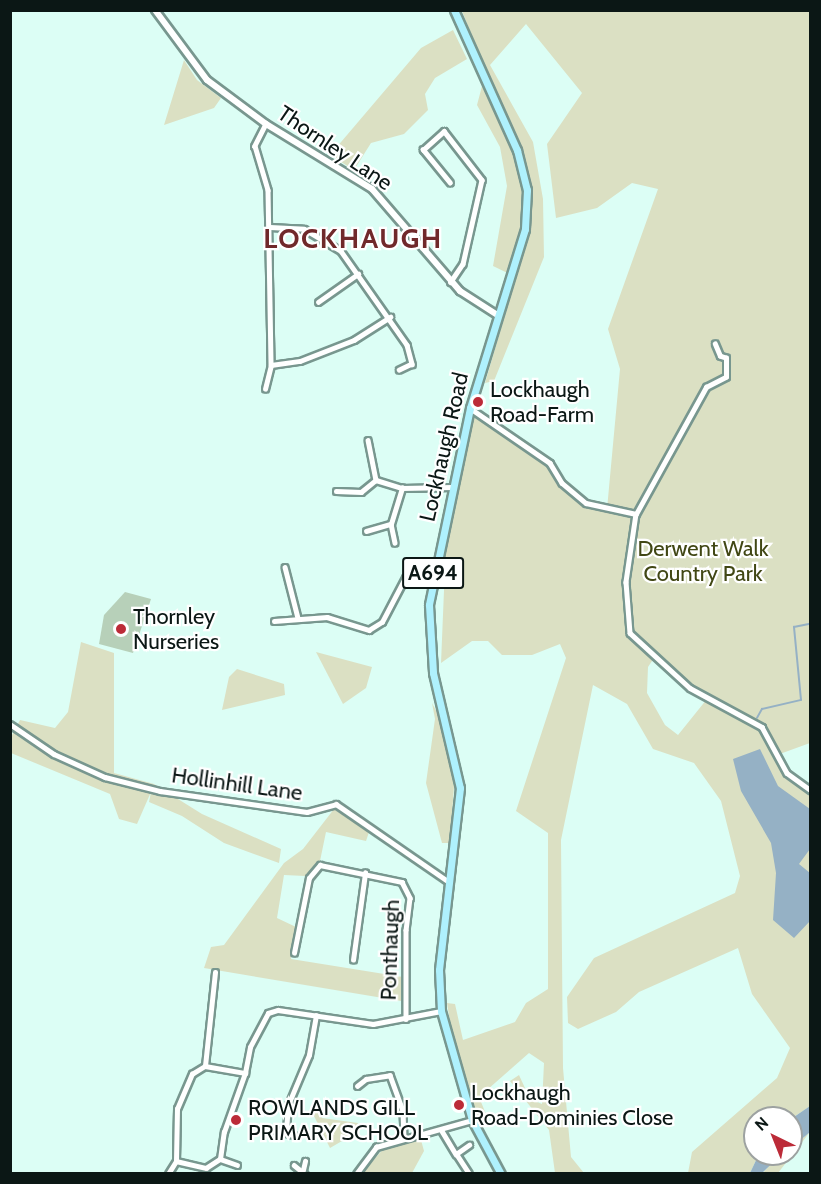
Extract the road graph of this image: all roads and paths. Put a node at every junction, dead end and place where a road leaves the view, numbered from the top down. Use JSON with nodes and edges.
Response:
{"nodes":[{"id":1,"x":155,"y":10,"type":"edge"},
{"id":2,"x":454,"y":10,"type":"edge"},
{"id":3,"x":266,"y":124,"type":"junction"},
{"id":4,"x":450,"y":183,"type":"dead end"},
{"id":5,"x":270,"y":227,"type":"junction"},
{"id":6,"x":358,"y":274,"type":"junction"},
{"id":7,"x":451,"y":282,"type":"junction"},
{"id":8,"x":318,"y":302,"type":"dead end"},
{"id":9,"x":496,"y":314,"type":"junction"},
{"id":10,"x":390,"y":317,"type":"junction"},
{"id":11,"x":715,"y":344,"type":"dead end"},
{"id":12,"x":271,"y":365,"type":"junction"},
{"id":13,"x":399,"y":370,"type":"dead end"},
{"id":14,"x":265,"y":389,"type":"dead end"},
{"id":15,"x":470,"y":408,"type":"junction"},
{"id":16,"x":368,"y":440,"type":"dead end"},
{"id":17,"x":376,"y":480,"type":"junction"},
{"id":18,"x":402,"y":488,"type":"junction"},
{"id":19,"x":452,"y":488,"type":"junction"},
{"id":20,"x":336,"y":491,"type":"dead end"},
{"id":21,"x":634,"y":514,"type":"junction"},
{"id":22,"x":392,"y":524,"type":"junction"},
{"id":23,"x":366,"y":531,"type":"dead end"},
{"id":24,"x":395,"y":543,"type":"dead end"},
{"id":25,"x":285,"y":567,"type":"dead end"},
{"id":26,"x":433,"y":574,"type":"junction"},
{"id":27,"x":298,"y":618,"type":"junction"},
{"id":28,"x":274,"y":621,"type":"dead end"},
{"id":29,"x":10,"y":724,"type":"edge"},
{"id":30,"x":810,"y":790,"type":"edge"},
{"id":31,"x":365,"y":873,"type":"junction"},
{"id":32,"x":451,"y":883,"type":"junction"},
{"id":33,"x":294,"y":953,"type":"dead end"},
{"id":34,"x":353,"y":960,"type":"dead end"},
{"id":35,"x":215,"y":973,"type":"dead end"},
{"id":36,"x":441,"y":1011,"type":"junction"},
{"id":37,"x":316,"y":1016,"type":"junction"},
{"id":38,"x":406,"y":1019,"type":"junction"},
{"id":39,"x":205,"y":1066,"type":"junction"},
{"id":40,"x":245,"y":1073,"type":"junction"},
{"id":41,"x":357,"y":1086,"type":"dead end"},
{"id":42,"x":472,"y":1120,"type":"junction"},
{"id":43,"x":276,"y":1130,"type":"dead end"},
{"id":44,"x":442,"y":1131,"type":"junction"},
{"id":45,"x":286,"y":1132,"type":"junction"},
{"id":46,"x":294,"y":1135,"type":"dead end"},
{"id":47,"x":404,"y":1138,"type":"junction"},
{"id":48,"x":469,"y":1145,"type":"dead end"},
{"id":49,"x":456,"y":1154,"type":"junction"},
{"id":50,"x":220,"y":1159,"type":"junction"},
{"id":51,"x":176,"y":1161,"type":"junction"},
{"id":52,"x":305,"y":1161,"type":"dead end"},
{"id":53,"x":237,"y":1165,"type":"dead end"},
{"id":54,"x":294,"y":1165,"type":"dead end"},
{"id":55,"x":304,"y":1172,"type":"edge"},
{"id":56,"x":168,"y":1173,"type":"edge"},
{"id":57,"x":356,"y":1173,"type":"edge"},
{"id":58,"x":469,"y":1173,"type":"edge"},
{"id":59,"x":501,"y":1173,"type":"edge"}],
"edges":[{"from":1,"to":3,"type":"street","name":"Thornley Lane"},
{"from":2,"to":9,"type":"main road","name":"Lockhaugh Road","number":"A694"},
{"from":3,"to":5,"type":"street"},
{"from":3,"to":7,"type":"street","name":"Thornley Lane"},
{"from":4,"to":7,"type":"street"},
{"from":5,"to":6,"type":"street"},
{"from":5,"to":12,"type":"street"},
{"from":6,"to":8,"type":"street"},
{"from":6,"to":10,"type":"street"},
{"from":7,"to":9,"type":"street","name":"Thornley Lane"},
{"from":9,"to":15,"type":"main road","name":"Lockhaugh Road","number":"A694"},
{"from":10,"to":12,"type":"street"},
{"from":10,"to":13,"type":"street"},
{"from":11,"to":21,"type":"street"},
{"from":12,"to":14,"type":"street"},
{"from":15,"to":19,"type":"main road","name":"Lockhaugh Road","number":"A694"},
{"from":15,"to":21,"type":"street"},
{"from":16,"to":17,"type":"street"},
{"from":17,"to":18,"type":"street"},
{"from":17,"to":20,"type":"street"},
{"from":18,"to":19,"type":"street"},
{"from":18,"to":22,"type":"street"},
{"from":19,"to":26,"type":"main road","name":"Lockhaugh Road","number":"A694"},
{"from":21,"to":30,"type":"street"},
{"from":22,"to":23,"type":"street"},
{"from":22,"to":24,"type":"street"},
{"from":25,"to":27,"type":"street"},
{"from":26,"to":27,"type":"street"},
{"from":26,"to":32,"type":"main road","name":"Lockhaugh Road","number":"A694"},
{"from":27,"to":28,"type":"street"},
{"from":29,"to":32,"type":"street","name":"Hollinhill Lane"},
{"from":31,"to":33,"type":"street","name":"Ponthaugh"},
{"from":31,"to":34,"type":"street"},
{"from":31,"to":38,"type":"street","name":"Ponthaugh"},
{"from":32,"to":36,"type":"main road","number":"A694"},
{"from":35,"to":39,"type":"street"},
{"from":36,"to":38,"type":"street"},
{"from":36,"to":42,"type":"main road","number":"A694"},
{"from":37,"to":38,"type":"street"},
{"from":37,"to":40,"type":"street"},
{"from":37,"to":45,"type":"street"},
{"from":39,"to":40,"type":"street"},
{"from":39,"to":51,"type":"street"},
{"from":40,"to":50,"type":"street"},
{"from":41,"to":47,"type":"street"},
{"from":42,"to":44,"type":"street"},
{"from":42,"to":59,"type":"main road","number":"A694"},
{"from":43,"to":45,"type":"street"},
{"from":44,"to":47,"type":"street"},
{"from":44,"to":49,"type":"street"},
{"from":45,"to":46,"type":"street"},
{"from":47,"to":57,"type":"street"},
{"from":48,"to":49,"type":"street"},
{"from":49,"to":58,"type":"street"},
{"from":50,"to":51,"type":"street"},
{"from":50,"to":53,"type":"street"},
{"from":51,"to":56,"type":"street"},
{"from":52,"to":55,"type":"street"},
{"from":54,"to":55,"type":"street"}]}
